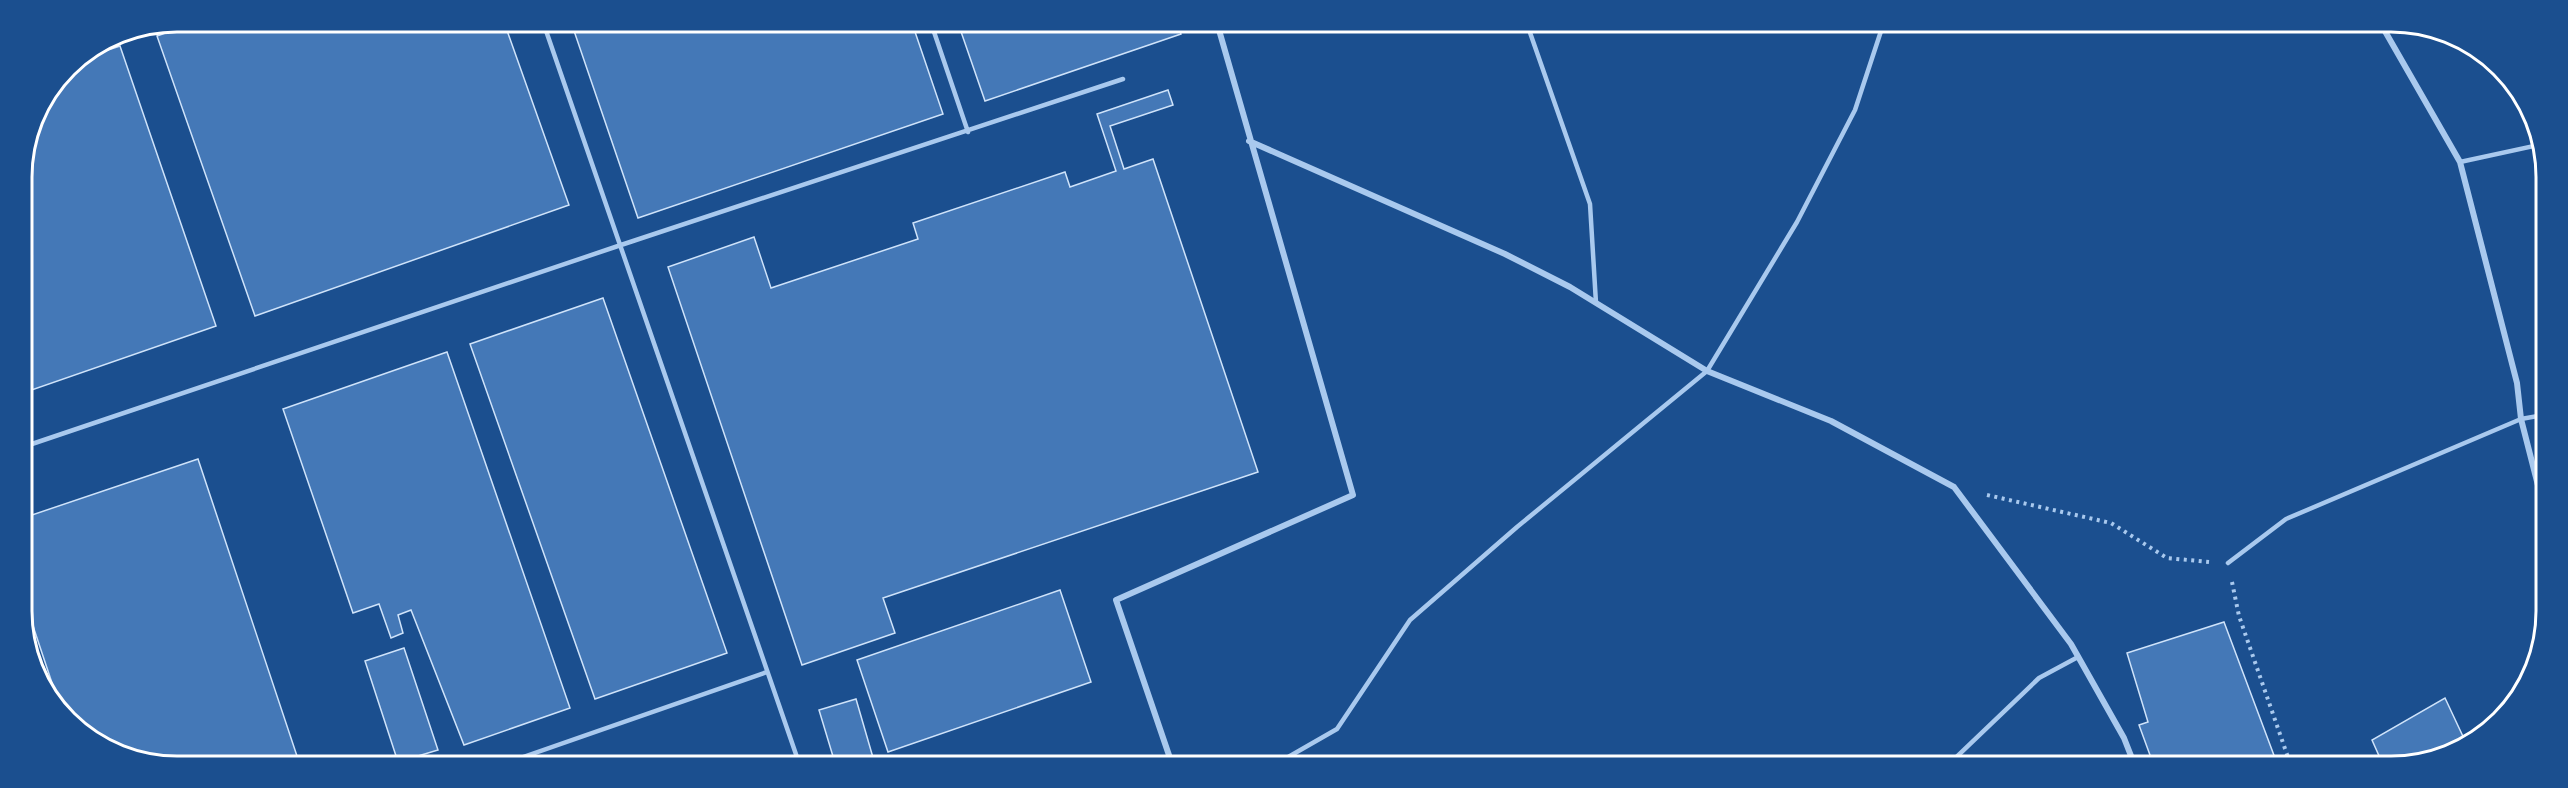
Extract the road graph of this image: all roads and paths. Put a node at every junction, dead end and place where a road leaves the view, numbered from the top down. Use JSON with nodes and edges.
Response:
{"nodes":[{"id":1,"x":546,"y":32,"type":"edge"},
{"id":2,"x":934,"y":32,"type":"edge"},
{"id":3,"x":1220,"y":32,"type":"edge"},
{"id":4,"x":1530,"y":32,"type":"edge"},
{"id":5,"x":1881,"y":32,"type":"edge"},
{"id":6,"x":2385,"y":32,"type":"edge"},
{"id":7,"x":1123,"y":79,"type":"dead end"},
{"id":8,"x":968,"y":132,"type":"junction"},
{"id":9,"x":1250,"y":141,"type":"junction"},
{"id":10,"x":2533,"y":146,"type":"edge"},
{"id":11,"x":2460,"y":162,"type":"junction"},
{"id":12,"x":621,"y":245,"type":"junction"},
{"id":13,"x":1596,"y":303,"type":"junction"},
{"id":14,"x":1707,"y":371,"type":"junction"},
{"id":15,"x":2536,"y":417,"type":"edge"},
{"id":16,"x":2521,"y":419,"type":"junction"},
{"id":17,"x":32,"y":444,"type":"edge"},
{"id":18,"x":2536,"y":478,"type":"edge"},
{"id":19,"x":1954,"y":487,"type":"junction"},
{"id":20,"x":2228,"y":563,"type":"junction"},
{"id":21,"x":2078,"y":657,"type":"junction"},
{"id":22,"x":767,"y":672,"type":"junction"},
{"id":23,"x":526,"y":756,"type":"edge"},
{"id":24,"x":797,"y":756,"type":"edge"},
{"id":25,"x":1169,"y":756,"type":"edge"},
{"id":26,"x":1290,"y":756,"type":"edge"},
{"id":27,"x":1957,"y":756,"type":"edge"},
{"id":28,"x":2131,"y":756,"type":"edge"},
{"id":29,"x":2288,"y":756,"type":"edge"}],
"edges":[{"from":1,"to":12,"type":"lane"},
{"from":2,"to":8,"type":"lane"},
{"from":3,"to":9,"type":"street"},
{"from":4,"to":13,"type":"lane"},
{"from":5,"to":14,"type":"lane"},
{"from":6,"to":11,"type":"street"},
{"from":7,"to":8,"type":"lane"},
{"from":8,"to":12,"type":"lane"},
{"from":9,"to":13,"type":"street"},
{"from":9,"to":25,"type":"street"},
{"from":10,"to":11,"type":"lane"},
{"from":11,"to":16,"type":"street"},
{"from":12,"to":17,"type":"lane"},
{"from":12,"to":22,"type":"lane"},
{"from":13,"to":14,"type":"street"},
{"from":14,"to":19,"type":"street"},
{"from":14,"to":26,"type":"lane"},
{"from":15,"to":16,"type":"lane"},
{"from":16,"to":18,"type":"street"},
{"from":16,"to":20,"type":"lane"},
{"from":19,"to":20,"type":"path"},
{"from":19,"to":21,"type":"street"},
{"from":20,"to":29,"type":"path"},
{"from":21,"to":27,"type":"lane"},
{"from":21,"to":28,"type":"street"},
{"from":22,"to":23,"type":"lane"},
{"from":22,"to":24,"type":"lane"}]}
